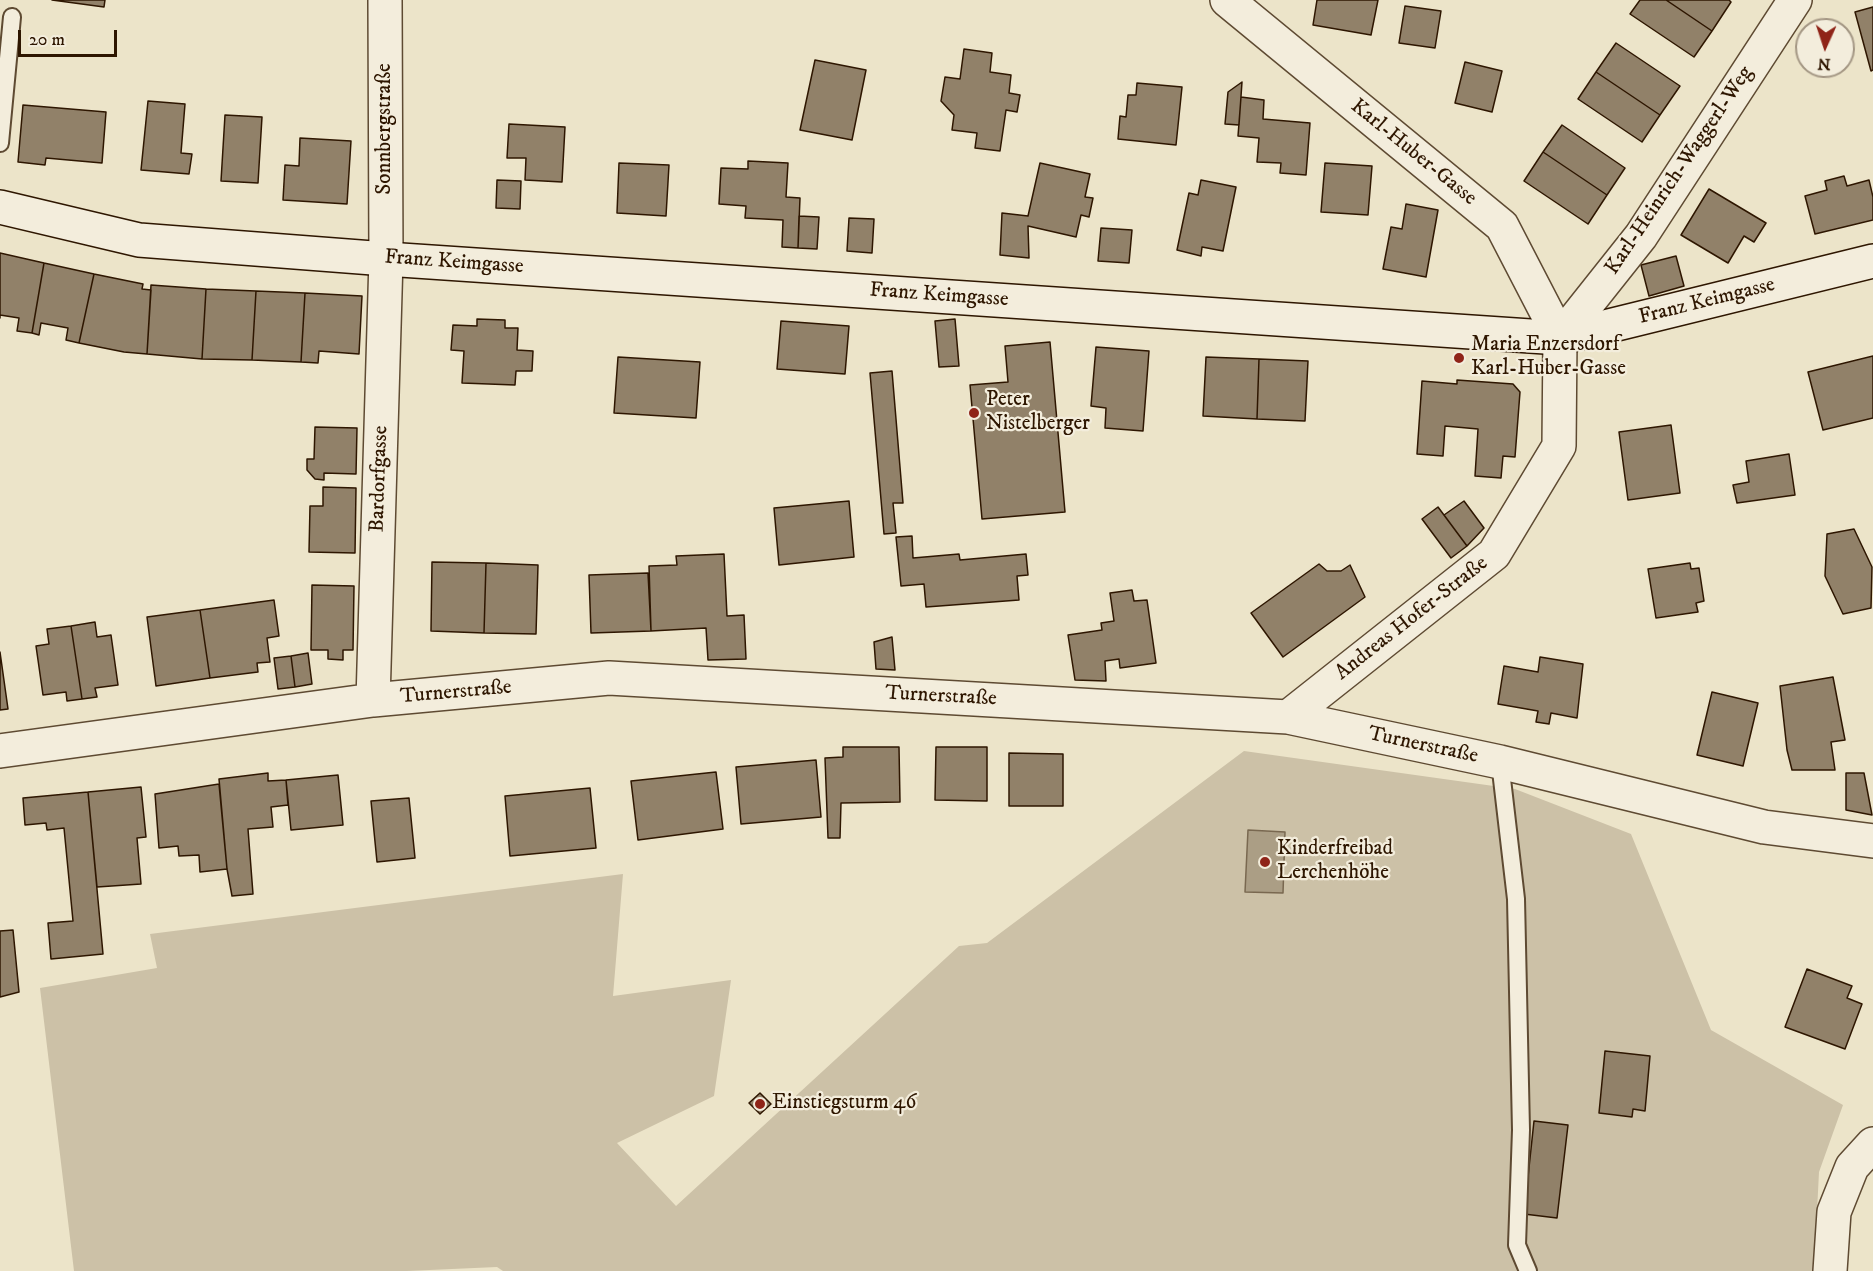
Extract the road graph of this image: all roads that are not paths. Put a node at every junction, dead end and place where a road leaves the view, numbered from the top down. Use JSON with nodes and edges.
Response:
{"nodes":[{"id":1,"x":385,"y":0,"type":"edge"},
{"id":2,"x":1227,"y":0,"type":"edge"},
{"id":3,"x":1795,"y":0,"type":"edge"},
{"id":4,"x":12,"y":17,"type":"dead end"},
{"id":5,"x":0,"y":143,"type":"edge"},
{"id":6,"x":0,"y":207,"type":"edge"},
{"id":7,"x":386,"y":259,"type":"junction"},
{"id":8,"x":1873,"y":261,"type":"edge"},
{"id":9,"x":1560,"y":338,"type":"junction"},
{"id":10,"x":373,"y":700,"type":"junction"},
{"id":11,"x":1288,"y":717,"type":"junction"},
{"id":12,"x":0,"y":751,"type":"edge"},
{"id":13,"x":1500,"y":762,"type":"junction"},
{"id":14,"x":1873,"y":841,"type":"edge"},
{"id":15,"x":1873,"y":1144,"type":"edge"},
{"id":16,"x":1528,"y":1271,"type":"edge"},
{"id":17,"x":1830,"y":1271,"type":"edge"}],
"edges":[{"from":1,"to":7,"type":"street","name":"Sonnbergstraße"},
{"from":2,"to":9,"type":"street","name":"Karl-Huber-Gasse"},
{"from":3,"to":9,"type":"street","name":"Karl-Heinrich-Waggerl-Weg"},
{"from":4,"to":5,"type":"lane"},
{"from":6,"to":7,"type":"street","name":"Franz Keimgasse"},
{"from":7,"to":9,"type":"street","name":"Franz Keimgasse"},
{"from":7,"to":10,"type":"street","name":"Bardorfgasse"},
{"from":8,"to":9,"type":"street","name":"Franz Keimgasse"},
{"from":9,"to":11,"type":"street","name":"Andreas Hofer-Straße"},
{"from":10,"to":11,"type":"street","name":"Turnerstraße"},
{"from":10,"to":12,"type":"street","name":"Turnerstraße"},
{"from":11,"to":13,"type":"street","name":"Turnerstraße"},
{"from":13,"to":14,"type":"street","name":"Turnerstraße"},
{"from":13,"to":16,"type":"lane"},
{"from":15,"to":17,"type":"street"}]}
